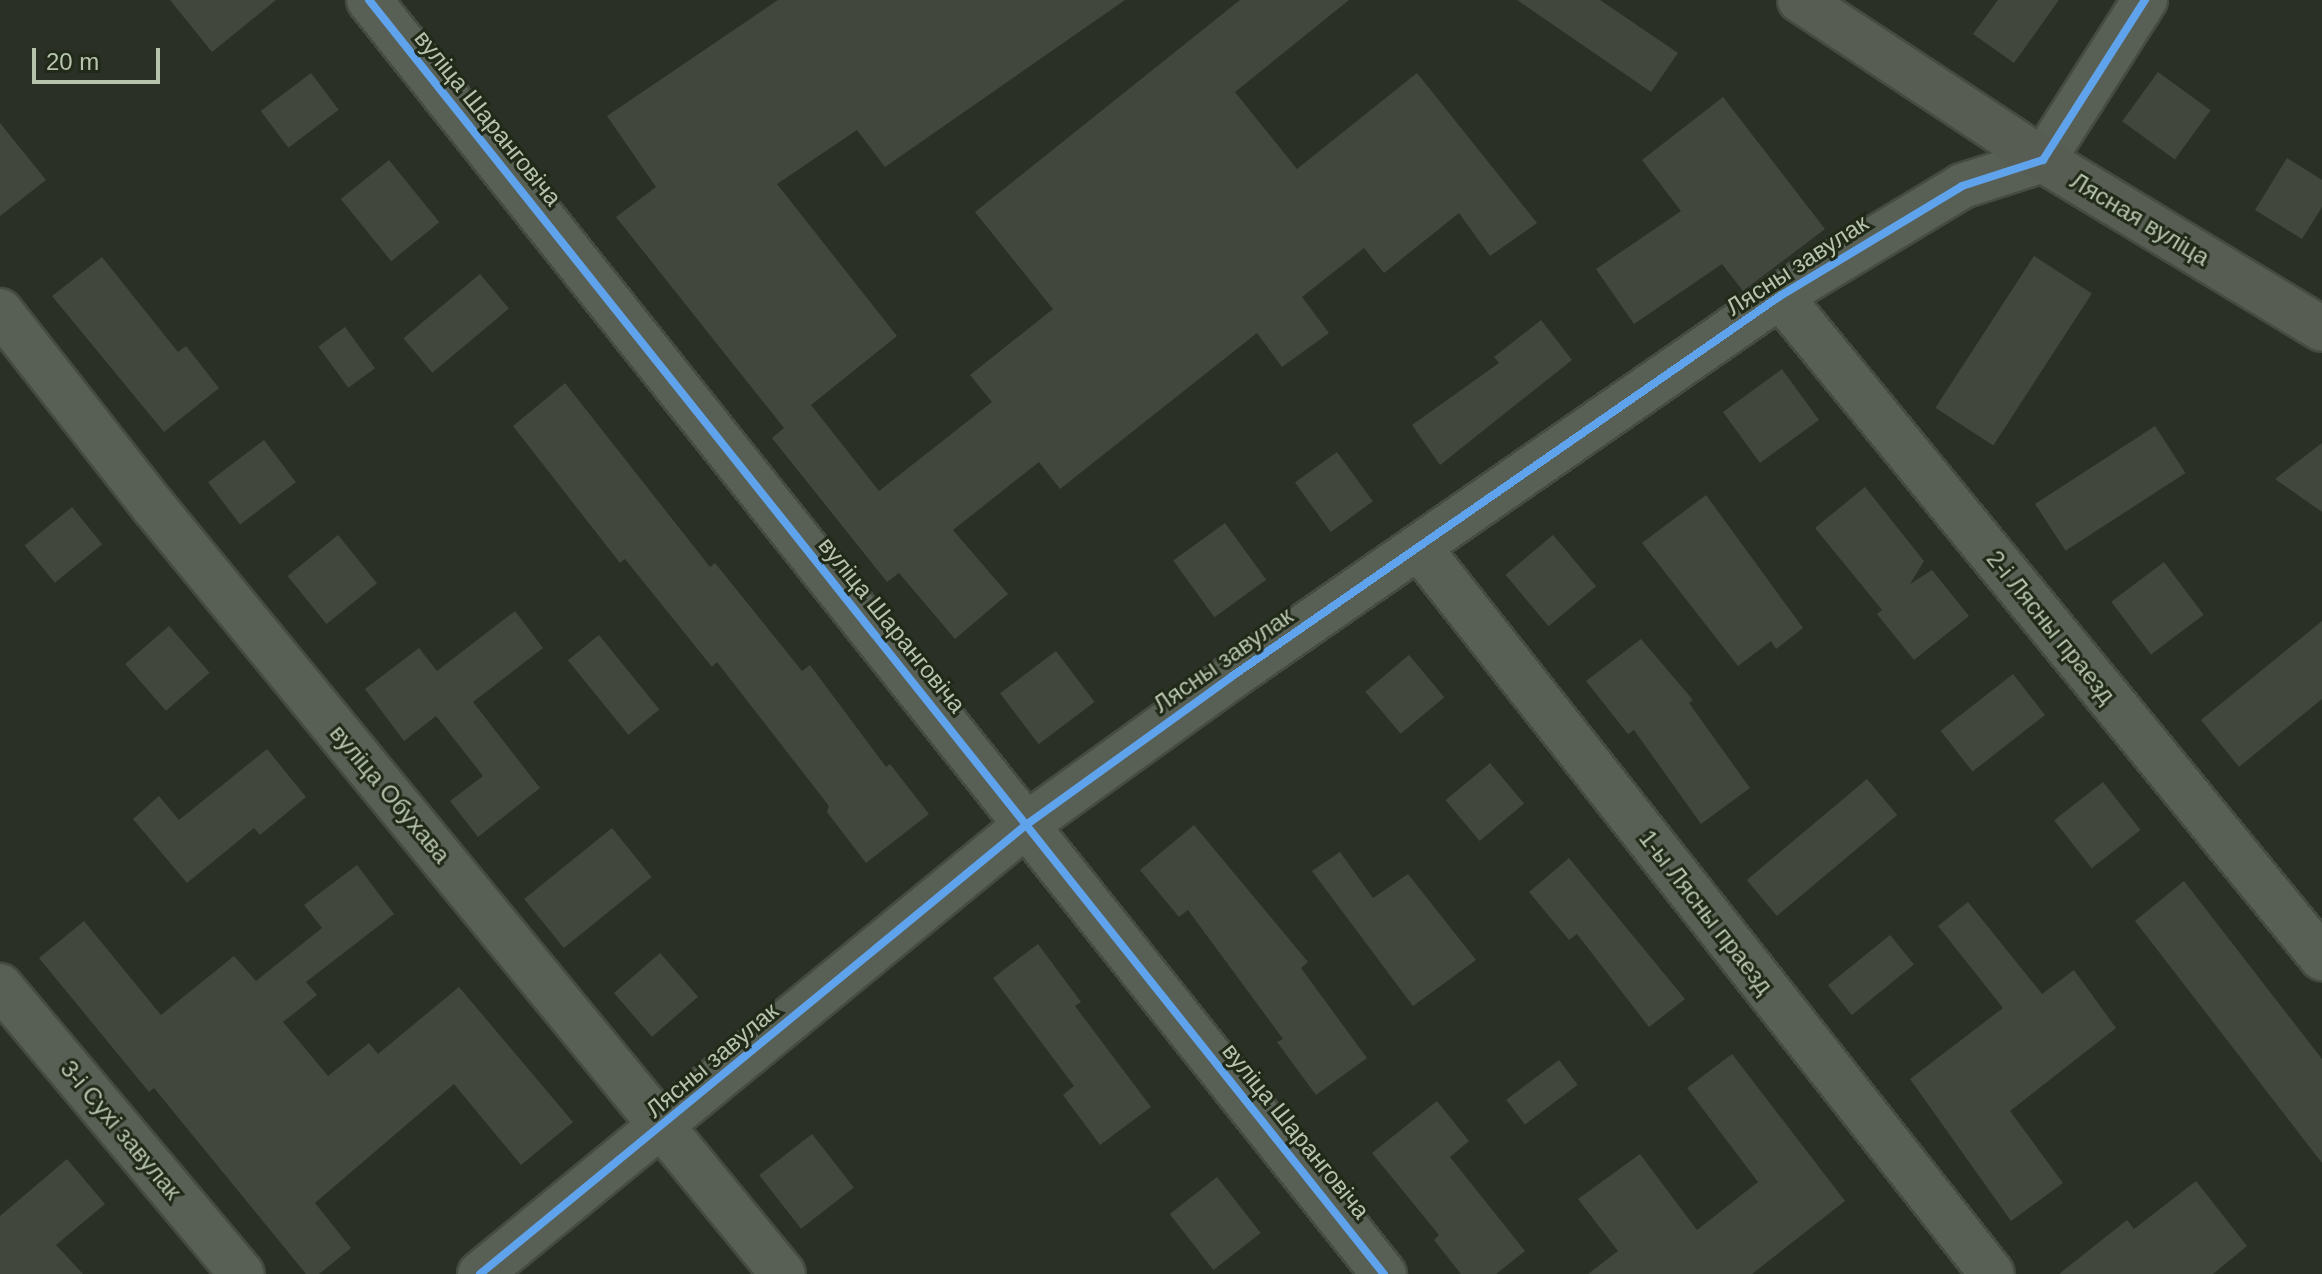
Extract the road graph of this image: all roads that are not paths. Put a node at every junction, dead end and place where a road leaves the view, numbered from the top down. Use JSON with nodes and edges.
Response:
{"nodes":[{"id":1,"x":369,"y":0,"type":"edge"},
{"id":2,"x":1800,"y":0,"type":"edge"},
{"id":3,"x":2145,"y":0,"type":"edge"},
{"id":4,"x":2043,"y":160,"type":"junction"},
{"id":5,"x":1780,"y":296,"type":"junction"},
{"id":6,"x":0,"y":311,"type":"edge"},
{"id":7,"x":2322,"y":329,"type":"edge"},
{"id":8,"x":1420,"y":549,"type":"junction"},
{"id":9,"x":1026,"y":825,"type":"junction"},
{"id":10,"x":2322,"y":958,"type":"edge"},
{"id":11,"x":0,"y":986,"type":"edge"},
{"id":12,"x":664,"y":1126,"type":"junction"},
{"id":13,"x":242,"y":1274,"type":"edge"},
{"id":14,"x":480,"y":1274,"type":"edge"},
{"id":15,"x":783,"y":1274,"type":"edge"},
{"id":16,"x":1384,"y":1274,"type":"edge"},
{"id":17,"x":1992,"y":1274,"type":"edge"}],
"edges":[{"from":1,"to":9,"type":"street","name":"вуліца Шаранговіча"},
{"from":2,"to":4,"type":"main road","name":"Лясная вуліца"},
{"from":3,"to":4,"type":"street"},
{"from":4,"to":5,"type":"street","name":"Лясны завулак"},
{"from":4,"to":7,"type":"main road","name":"Лясная вуліца"},
{"from":5,"to":8,"type":"street","name":"Лясны завулак"},
{"from":5,"to":10,"type":"street","name":"2-і Лясны праезд"},
{"from":6,"to":12,"type":"street","name":"вуліца Обухава"},
{"from":8,"to":9,"type":"street","name":"Лясны завулак"},
{"from":8,"to":17,"type":"street","name":"1-ы Лясны праезд"},
{"from":9,"to":12,"type":"street","name":"Лясны завулак"},
{"from":9,"to":16,"type":"street","name":"вуліца Шаранговіча"},
{"from":11,"to":13,"type":"street","name":"3-і Сухі завулак"},
{"from":12,"to":14,"type":"street","name":"Лясны завулак"},
{"from":12,"to":15,"type":"street","name":"вуліца Обухава"}]}
